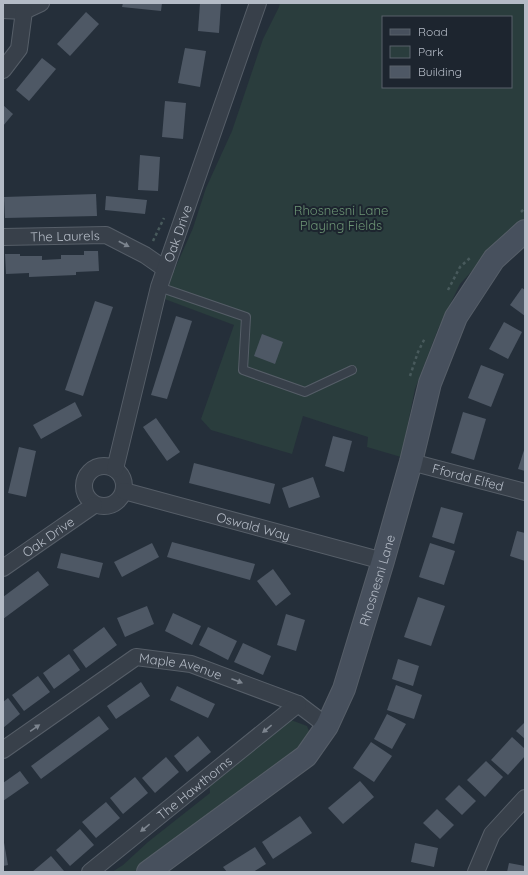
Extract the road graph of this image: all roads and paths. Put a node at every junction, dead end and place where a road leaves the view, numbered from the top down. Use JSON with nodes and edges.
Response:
{"nodes":[{"id":1,"x":41,"y":3,"type":"edge"},
{"id":2,"x":258,"y":3,"type":"edge"},
{"id":3,"x":3,"y":10,"type":"edge"},
{"id":4,"x":24,"y":11,"type":"junction"},
{"id":5,"x":3,"y":70,"type":"edge"},
{"id":6,"x":525,"y":231,"type":"edge"},
{"id":7,"x":3,"y":237,"type":"edge"},
{"id":8,"x":165,"y":269,"type":"junction"},
{"id":9,"x":160,"y":287,"type":"junction"},
{"id":10,"x":352,"y":370,"type":"dead end"},
{"id":11,"x":411,"y":462,"type":"junction"},
{"id":12,"x":115,"y":469,"type":"junction"},
{"id":13,"x":124,"y":491,"type":"junction"},
{"id":14,"x":525,"y":492,"type":"edge"},
{"id":15,"x":94,"y":504,"type":"junction"},
{"id":16,"x":383,"y":561,"type":"junction"},
{"id":17,"x":3,"y":568,"type":"edge"},
{"id":18,"x":298,"y":704,"type":"junction"},
{"id":19,"x":327,"y":726,"type":"junction"},
{"id":20,"x":3,"y":750,"type":"edge"},
{"id":21,"x":525,"y":798,"type":"edge"},
{"id":22,"x":90,"y":872,"type":"edge"},
{"id":23,"x":148,"y":872,"type":"edge"},
{"id":24,"x":476,"y":872,"type":"edge"}],
"edges":[{"from":1,"to":4,"type":"street"},
{"from":2,"to":8,"type":"street","name":"Oak Drive"},
{"from":3,"to":4,"type":"street"},
{"from":4,"to":5,"type":"street"},
{"from":6,"to":11,"type":"main road","name":"Rhosnesni Lane"},
{"from":7,"to":8,"type":"street","name":"The Laurels","one_way":true},
{"from":8,"to":9,"type":"street","name":"Oak Drive"},
{"from":9,"to":10,"type":"lane"},
{"from":9,"to":12,"type":"street","name":"Oak Drive"},
{"from":11,"to":14,"type":"street","name":"Ffordd Elfed"},
{"from":11,"to":16,"type":"main road","name":"Rhosnesni Lane"},
{"from":12,"to":13,"type":"street"},
{"from":12,"to":15,"type":"street"},
{"from":13,"to":15,"type":"street"},
{"from":13,"to":16,"type":"street","name":"Oswald Way"},
{"from":15,"to":17,"type":"street","name":"Oak Drive"},
{"from":16,"to":19,"type":"main road","name":"Rhosnesni Lane"},
{"from":18,"to":19,"type":"street","name":"Maple Avenue"},
{"from":20,"to":18,"type":"street","name":"Maple Avenue","one_way":true},
{"from":18,"to":22,"type":"street","name":"The Hawthorns","one_way":true},
{"from":19,"to":23,"type":"main road","name":"Rhosnesni Lane"},
{"from":21,"to":24,"type":"street"}]}
